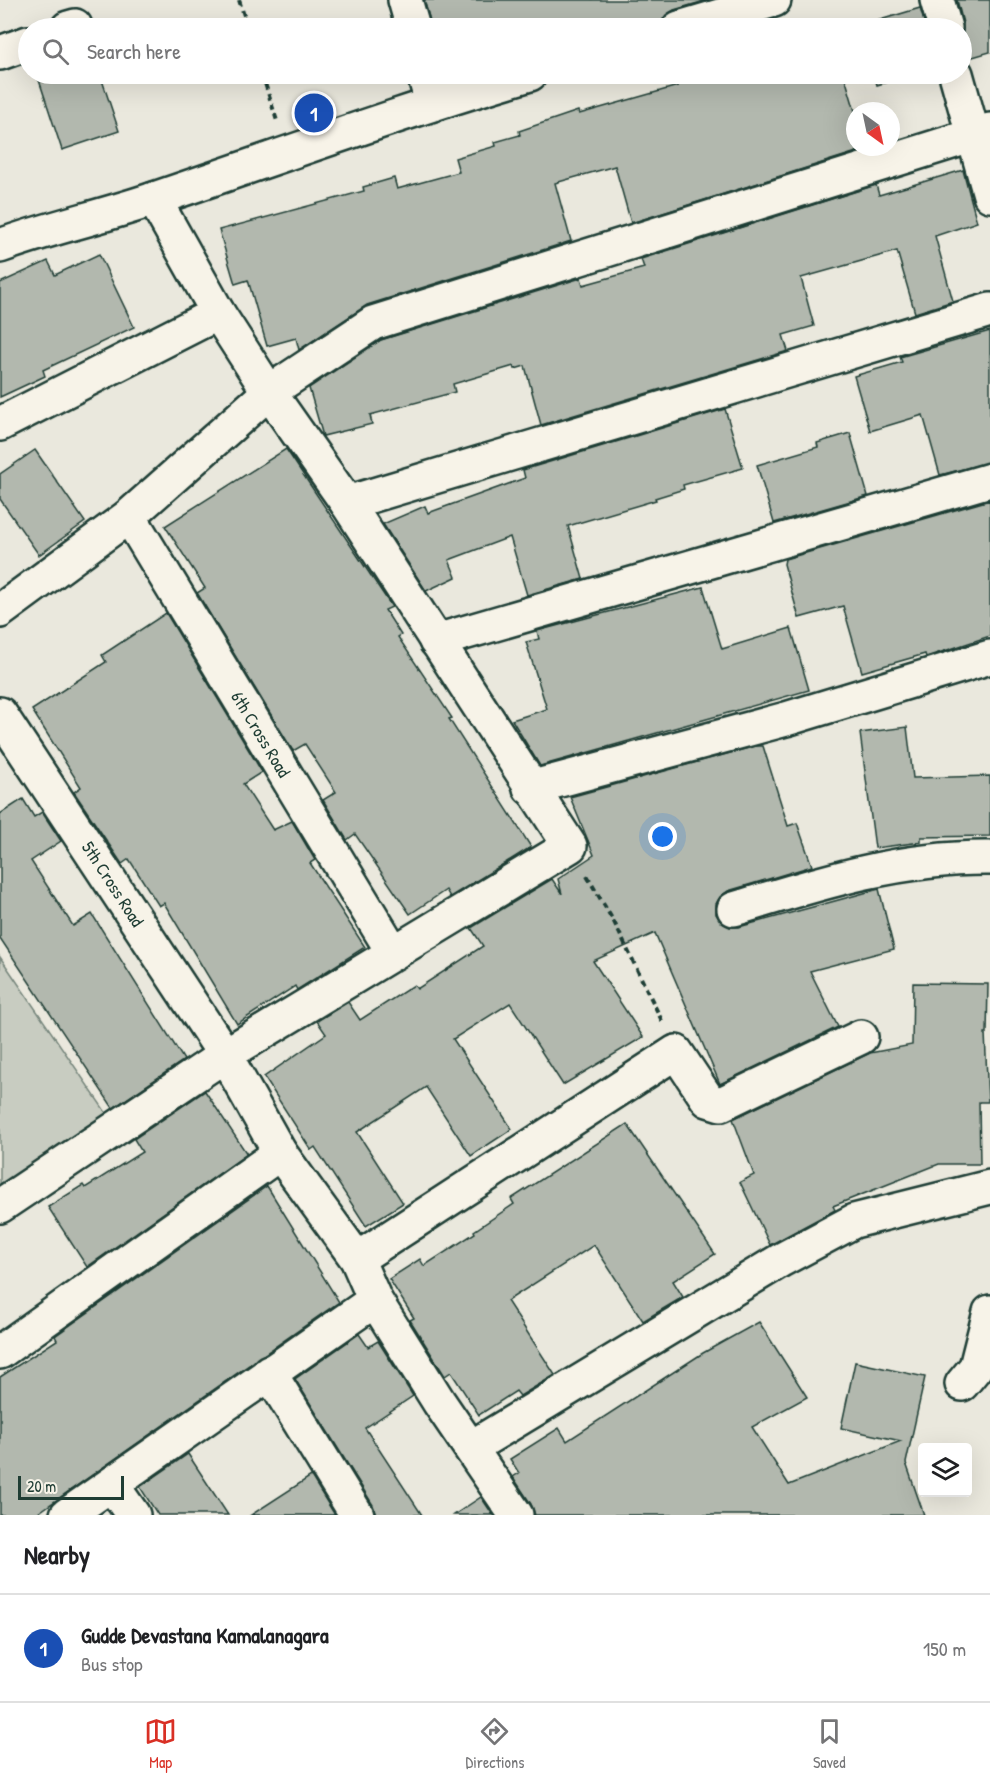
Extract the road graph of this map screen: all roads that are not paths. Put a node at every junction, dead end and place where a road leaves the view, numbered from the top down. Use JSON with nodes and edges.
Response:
{"nodes":[{"id":1,"x":405,"y":0,"type":"edge"},
{"id":2,"x":774,"y":0,"type":"edge"},
{"id":3,"x":937,"y":0,"type":"edge"},
{"id":4,"x":410,"y":18,"type":"edge"},
{"id":5,"x":713,"y":18,"type":"edge"},
{"id":6,"x":942,"y":18,"type":"edge"},
{"id":7,"x":18,"y":47,"type":"edge"},
{"id":8,"x":0,"y":53,"type":"edge"},
{"id":9,"x":457,"y":84,"type":"edge"},
{"id":10,"x":960,"y":84,"type":"edge"},
{"id":11,"x":428,"y":88,"type":"edge"},
{"id":12,"x":981,"y":133,"type":"edge"},
{"id":13,"x":990,"y":195,"type":"edge"},
{"id":14,"x":154,"y":199,"type":"junction"},
{"id":15,"x":0,"y":246,"type":"edge"},
{"id":16,"x":990,"y":310,"type":"edge"},
{"id":17,"x":218,"y":314,"type":"junction"},
{"id":18,"x":269,"y":392,"type":"junction"},
{"id":19,"x":0,"y":424,"type":"edge"},
{"id":20,"x":990,"y":480,"type":"edge"},
{"id":21,"x":347,"y":503,"type":"junction"},
{"id":22,"x":129,"y":516,"type":"junction"},
{"id":23,"x":0,"y":611,"type":"edge"},
{"id":24,"x":436,"y":641,"type":"junction"},
{"id":25,"x":990,"y":657,"type":"edge"},
{"id":26,"x":0,"y":714,"type":"edge"},
{"id":27,"x":531,"y":788,"type":"junction"},
{"id":28,"x":990,"y":858,"type":"edge"},
{"id":29,"x":734,"y":909,"type":"dead end"},
{"id":30,"x":393,"y":951,"type":"junction"},
{"id":31,"x":861,"y":1037,"type":"dead end"},
{"id":32,"x":225,"y":1055,"type":"junction"},
{"id":33,"x":280,"y":1153,"type":"junction"},
{"id":34,"x":990,"y":1188,"type":"edge"},
{"id":35,"x":0,"y":1206,"type":"edge"},
{"id":36,"x":357,"y":1259,"type":"junction"},
{"id":37,"x":375,"y":1300,"type":"junction"},
{"id":38,"x":990,"y":1312,"type":"edge"},
{"id":39,"x":0,"y":1352,"type":"edge"},
{"id":40,"x":269,"y":1372,"type":"junction"},
{"id":41,"x":962,"y":1384,"type":"dead end"},
{"id":42,"x":472,"y":1447,"type":"junction"},
{"id":43,"x":112,"y":1485,"type":"junction"},
{"id":44,"x":67,"y":1515,"type":"edge"},
{"id":45,"x":133,"y":1515,"type":"edge"},
{"id":46,"x":357,"y":1515,"type":"edge"},
{"id":47,"x":516,"y":1515,"type":"edge"}],
"edges":[{"from":1,"to":4,"type":"street"},
{"from":2,"to":5,"type":"street"},
{"from":3,"to":6,"type":"street"},
{"from":7,"to":8,"type":"street"},
{"from":9,"to":11,"type":"street"},
{"from":10,"to":12,"type":"street"},
{"from":11,"to":14,"type":"street"},
{"from":12,"to":13,"type":"street"},
{"from":12,"to":18,"type":"street"},
{"from":14,"to":15,"type":"street"},
{"from":14,"to":17,"type":"street"},
{"from":16,"to":21,"type":"street"},
{"from":17,"to":18,"type":"street"},
{"from":17,"to":19,"type":"street"},
{"from":18,"to":21,"type":"street"},
{"from":18,"to":22,"type":"street"},
{"from":20,"to":24,"type":"street"},
{"from":21,"to":24,"type":"street"},
{"from":22,"to":23,"type":"street"},
{"from":22,"to":30,"type":"street","name":"6th Cross Road"},
{"from":24,"to":27,"type":"street"},
{"from":25,"to":27,"type":"street"},
{"from":26,"to":32,"type":"street","name":"5th Cross Road"},
{"from":27,"to":30,"type":"street"},
{"from":28,"to":29,"type":"street"},
{"from":30,"to":32,"type":"street"},
{"from":31,"to":36,"type":"street"},
{"from":32,"to":33,"type":"street","name":"5th Cross Road"},
{"from":32,"to":35,"type":"street"},
{"from":33,"to":36,"type":"street","name":"5th Cross Road"},
{"from":33,"to":39,"type":"street"},
{"from":34,"to":42,"type":"street"},
{"from":36,"to":37,"type":"street","name":"5th Cross Road"},
{"from":37,"to":40,"type":"street"},
{"from":37,"to":42,"type":"street","name":"5th Cross Road"},
{"from":38,"to":41,"type":"street"},
{"from":40,"to":43,"type":"street"},
{"from":40,"to":46,"type":"street"},
{"from":42,"to":47,"type":"street","name":"5th Cross Road"},
{"from":43,"to":44,"type":"street"},
{"from":43,"to":45,"type":"street"}]}
